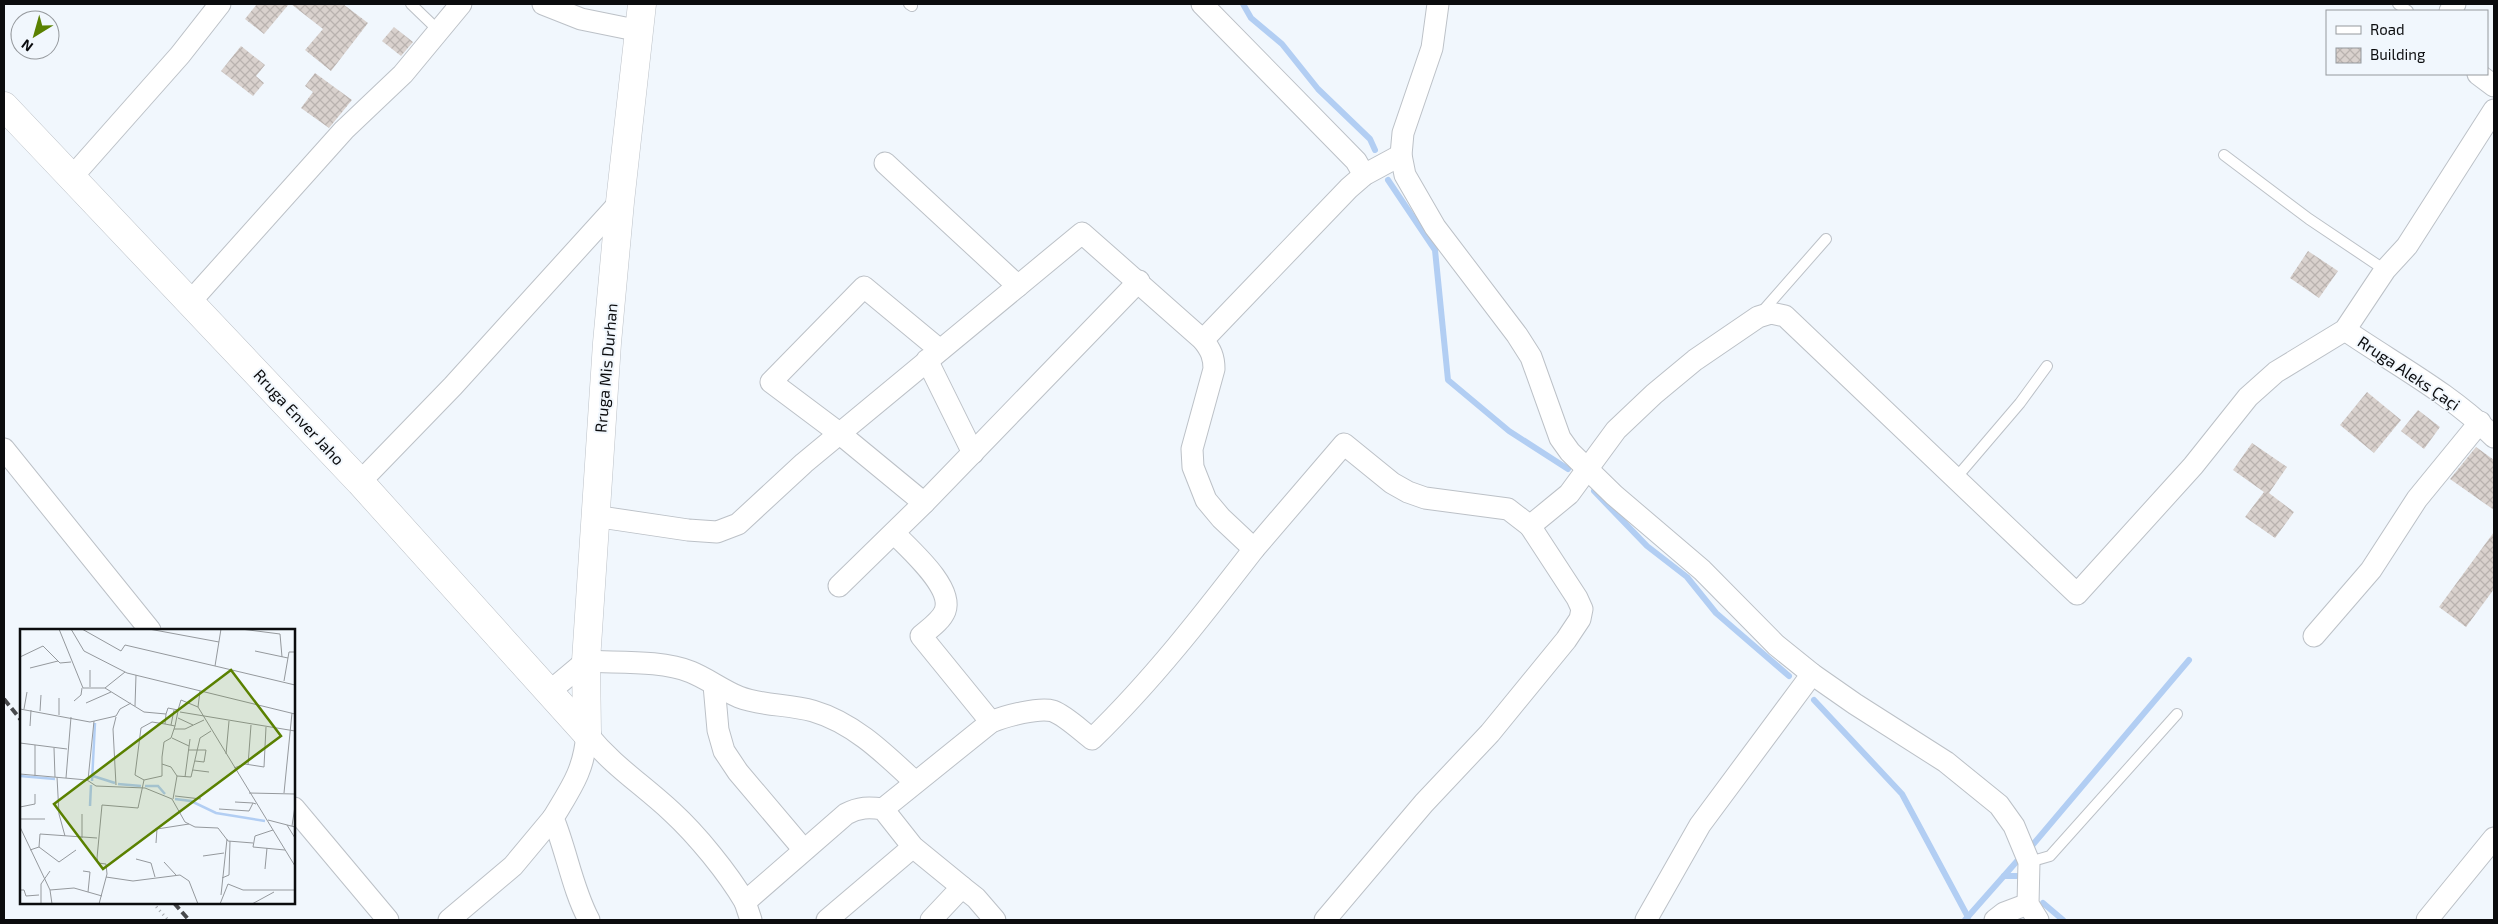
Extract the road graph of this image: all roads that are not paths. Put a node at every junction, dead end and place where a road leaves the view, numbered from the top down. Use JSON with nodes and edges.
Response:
{"nodes":[{"id":1,"x":220,"y":4,"type":"edge"},
{"id":2,"x":411,"y":4,"type":"edge"},
{"id":3,"x":461,"y":4,"type":"edge"},
{"id":4,"x":543,"y":4,"type":"edge"},
{"id":5,"x":642,"y":4,"type":"edge"},
{"id":6,"x":1202,"y":4,"type":"edge"},
{"id":7,"x":1438,"y":4,"type":"edge"},
{"id":8,"x":439,"y":31,"type":"junction"},
{"id":9,"x":640,"y":31,"type":"junction"},
{"id":10,"x":2479,"y":75,"type":"edge"},
{"id":11,"x":2494,"y":86,"type":"edge"},
{"id":12,"x":4,"y":106,"type":"edge"},
{"id":13,"x":2494,"y":110,"type":"edge"},
{"id":14,"x":1401,"y":155,"type":"junction"},
{"id":15,"x":2224,"y":155,"type":"dead end"},
{"id":16,"x":885,"y":163,"type":"dead end"},
{"id":17,"x":1364,"y":175,"type":"junction"},
{"id":18,"x":72,"y":177,"type":"junction"},
{"id":19,"x":620,"y":202,"type":"junction"},
{"id":20,"x":1826,"y":239,"type":"dead end"},
{"id":21,"x":2385,"y":270,"type":"junction"},
{"id":22,"x":1138,"y":281,"type":"junction"},
{"id":23,"x":1018,"y":286,"type":"junction"},
{"id":24,"x":190,"y":302,"type":"junction"},
{"id":25,"x":1758,"y":317,"type":"junction"},
{"id":26,"x":2345,"y":330,"type":"junction"},
{"id":27,"x":1203,"y":340,"type":"junction"},
{"id":28,"x":933,"y":355,"type":"junction"},
{"id":29,"x":2047,"y":366,"type":"dead end"},
{"id":30,"x":2487,"y":430,"type":"edge"},
{"id":31,"x":839,"y":433,"type":"junction"},
{"id":32,"x":4,"y":449,"type":"edge"},
{"id":33,"x":973,"y":453,"type":"junction"},
{"id":34,"x":1587,"y":470,"type":"junction"},
{"id":35,"x":1956,"y":478,"type":"junction"},
{"id":36,"x":360,"y":482,"type":"junction"},
{"id":37,"x":924,"y":504,"type":"junction"},
{"id":38,"x":594,"y":516,"type":"junction"},
{"id":39,"x":1530,"y":526,"type":"junction"},
{"id":40,"x":894,"y":533,"type":"junction"},
{"id":41,"x":1254,"y":549,"type":"junction"},
{"id":42,"x":839,"y":586,"type":"dead end"},
{"id":43,"x":149,"y":629,"type":"edge"},
{"id":44,"x":2314,"y":636,"type":"dead end"},
{"id":45,"x":586,"y":661,"type":"junction"},
{"id":46,"x":1812,"y":674,"type":"junction"},
{"id":47,"x":714,"y":685,"type":"junction"},
{"id":48,"x":549,"y":692,"type":"junction"},
{"id":49,"x":2177,"y":714,"type":"dead end"},
{"id":50,"x":991,"y":722,"type":"junction"},
{"id":51,"x":587,"y":734,"type":"junction"},
{"id":52,"x":915,"y":782,"type":"junction"},
{"id":53,"x":295,"y":809,"type":"edge"},
{"id":54,"x":883,"y":809,"type":"junction"},
{"id":55,"x":554,"y":818,"type":"junction"},
{"id":56,"x":2494,"y":838,"type":"edge"},
{"id":57,"x":913,"y":847,"type":"junction"},
{"id":58,"x":804,"y":850,"type":"junction"},
{"id":59,"x":2029,"y":862,"type":"junction"},
{"id":60,"x":962,"y":888,"type":"junction"},
{"id":61,"x":748,"y":911,"type":"edge"},
{"id":62,"x":2033,"y":912,"type":"edge"},
{"id":63,"x":388,"y":920,"type":"edge"},
{"id":64,"x":450,"y":920,"type":"edge"},
{"id":65,"x":589,"y":920,"type":"edge"},
{"id":66,"x":827,"y":920,"type":"edge"},
{"id":67,"x":931,"y":920,"type":"edge"},
{"id":68,"x":994,"y":920,"type":"edge"},
{"id":69,"x":1324,"y":920,"type":"edge"},
{"id":70,"x":1646,"y":920,"type":"edge"},
{"id":71,"x":1995,"y":920,"type":"edge"},
{"id":72,"x":2427,"y":920,"type":"edge"}],
"edges":[{"from":1,"to":18,"type":"street"},
{"from":2,"to":8,"type":"lane"},
{"from":3,"to":8,"type":"street"},
{"from":4,"to":9,"type":"street"},
{"from":5,"to":9,"type":"street","name":"Rruga Mis Durhan"},
{"from":6,"to":17,"type":"street"},
{"from":7,"to":14,"type":"street"},
{"from":8,"to":24,"type":"street"},
{"from":9,"to":19,"type":"street","name":"Rruga Mis Durhan"},
{"from":10,"to":11,"type":"street"},
{"from":12,"to":18,"type":"street","name":"Rruga Enver Jaho"},
{"from":13,"to":21,"type":"street"},
{"from":14,"to":17,"type":"street"},
{"from":14,"to":34,"type":"street"},
{"from":15,"to":21,"type":"lane"},
{"from":16,"to":23,"type":"street"},
{"from":17,"to":27,"type":"street"},
{"from":18,"to":24,"type":"street","name":"Rruga Enver Jaho"},
{"from":19,"to":36,"type":"street"},
{"from":19,"to":38,"type":"street","name":"Rruga Mis Durhan"},
{"from":20,"to":25,"type":"lane"},
{"from":21,"to":26,"type":"street"},
{"from":22,"to":23,"type":"street"},
{"from":22,"to":27,"type":"street"},
{"from":22,"to":33,"type":"street"},
{"from":23,"to":28,"type":"street"},
{"from":24,"to":36,"type":"street","name":"Rruga Enver Jaho"},
{"from":25,"to":34,"type":"street"},
{"from":25,"to":35,"type":"street"},
{"from":26,"to":30,"type":"street","name":"Rruga Aleks Çaçi"},
{"from":26,"to":35,"type":"street"},
{"from":27,"to":41,"type":"street"},
{"from":28,"to":31,"type":"street"},
{"from":28,"to":31,"type":"street"},
{"from":28,"to":33,"type":"street"},
{"from":29,"to":35,"type":"lane"},
{"from":30,"to":44,"type":"street"},
{"from":31,"to":37,"type":"street"},
{"from":31,"to":38,"type":"street"},
{"from":32,"to":43,"type":"street"},
{"from":33,"to":37,"type":"street"},
{"from":34,"to":39,"type":"street"},
{"from":34,"to":46,"type":"street"},
{"from":36,"to":48,"type":"street","name":"Rruga Enver Jaho"},
{"from":37,"to":40,"type":"street"},
{"from":38,"to":45,"type":"street","name":"Rruga Mis Durhan"},
{"from":39,"to":41,"type":"street"},
{"from":39,"to":69,"type":"street"},
{"from":40,"to":42,"type":"street"},
{"from":40,"to":50,"type":"street"},
{"from":41,"to":50,"type":"street"},
{"from":45,"to":47,"type":"street"},
{"from":45,"to":48,"type":"street"},
{"from":45,"to":51,"type":"street","name":"Rruga Mis Durhan"},
{"from":46,"to":59,"type":"street"},
{"from":46,"to":70,"type":"street"},
{"from":47,"to":52,"type":"street"},
{"from":47,"to":58,"type":"street"},
{"from":48,"to":51,"type":"street","name":"Rruga Enver Jaho"},
{"from":49,"to":59,"type":"lane"},
{"from":50,"to":52,"type":"street"},
{"from":51,"to":55,"type":"street"},
{"from":51,"to":61,"type":"street"},
{"from":52,"to":54,"type":"street"},
{"from":53,"to":63,"type":"street"},
{"from":54,"to":57,"type":"street"},
{"from":54,"to":58,"type":"street"},
{"from":55,"to":64,"type":"street"},
{"from":55,"to":65,"type":"street"},
{"from":56,"to":72,"type":"street"},
{"from":57,"to":60,"type":"street"},
{"from":57,"to":66,"type":"street"},
{"from":58,"to":61,"type":"street"},
{"from":59,"to":62,"type":"street"},
{"from":60,"to":67,"type":"street"},
{"from":60,"to":68,"type":"street"},
{"from":62,"to":71,"type":"street"}]}
